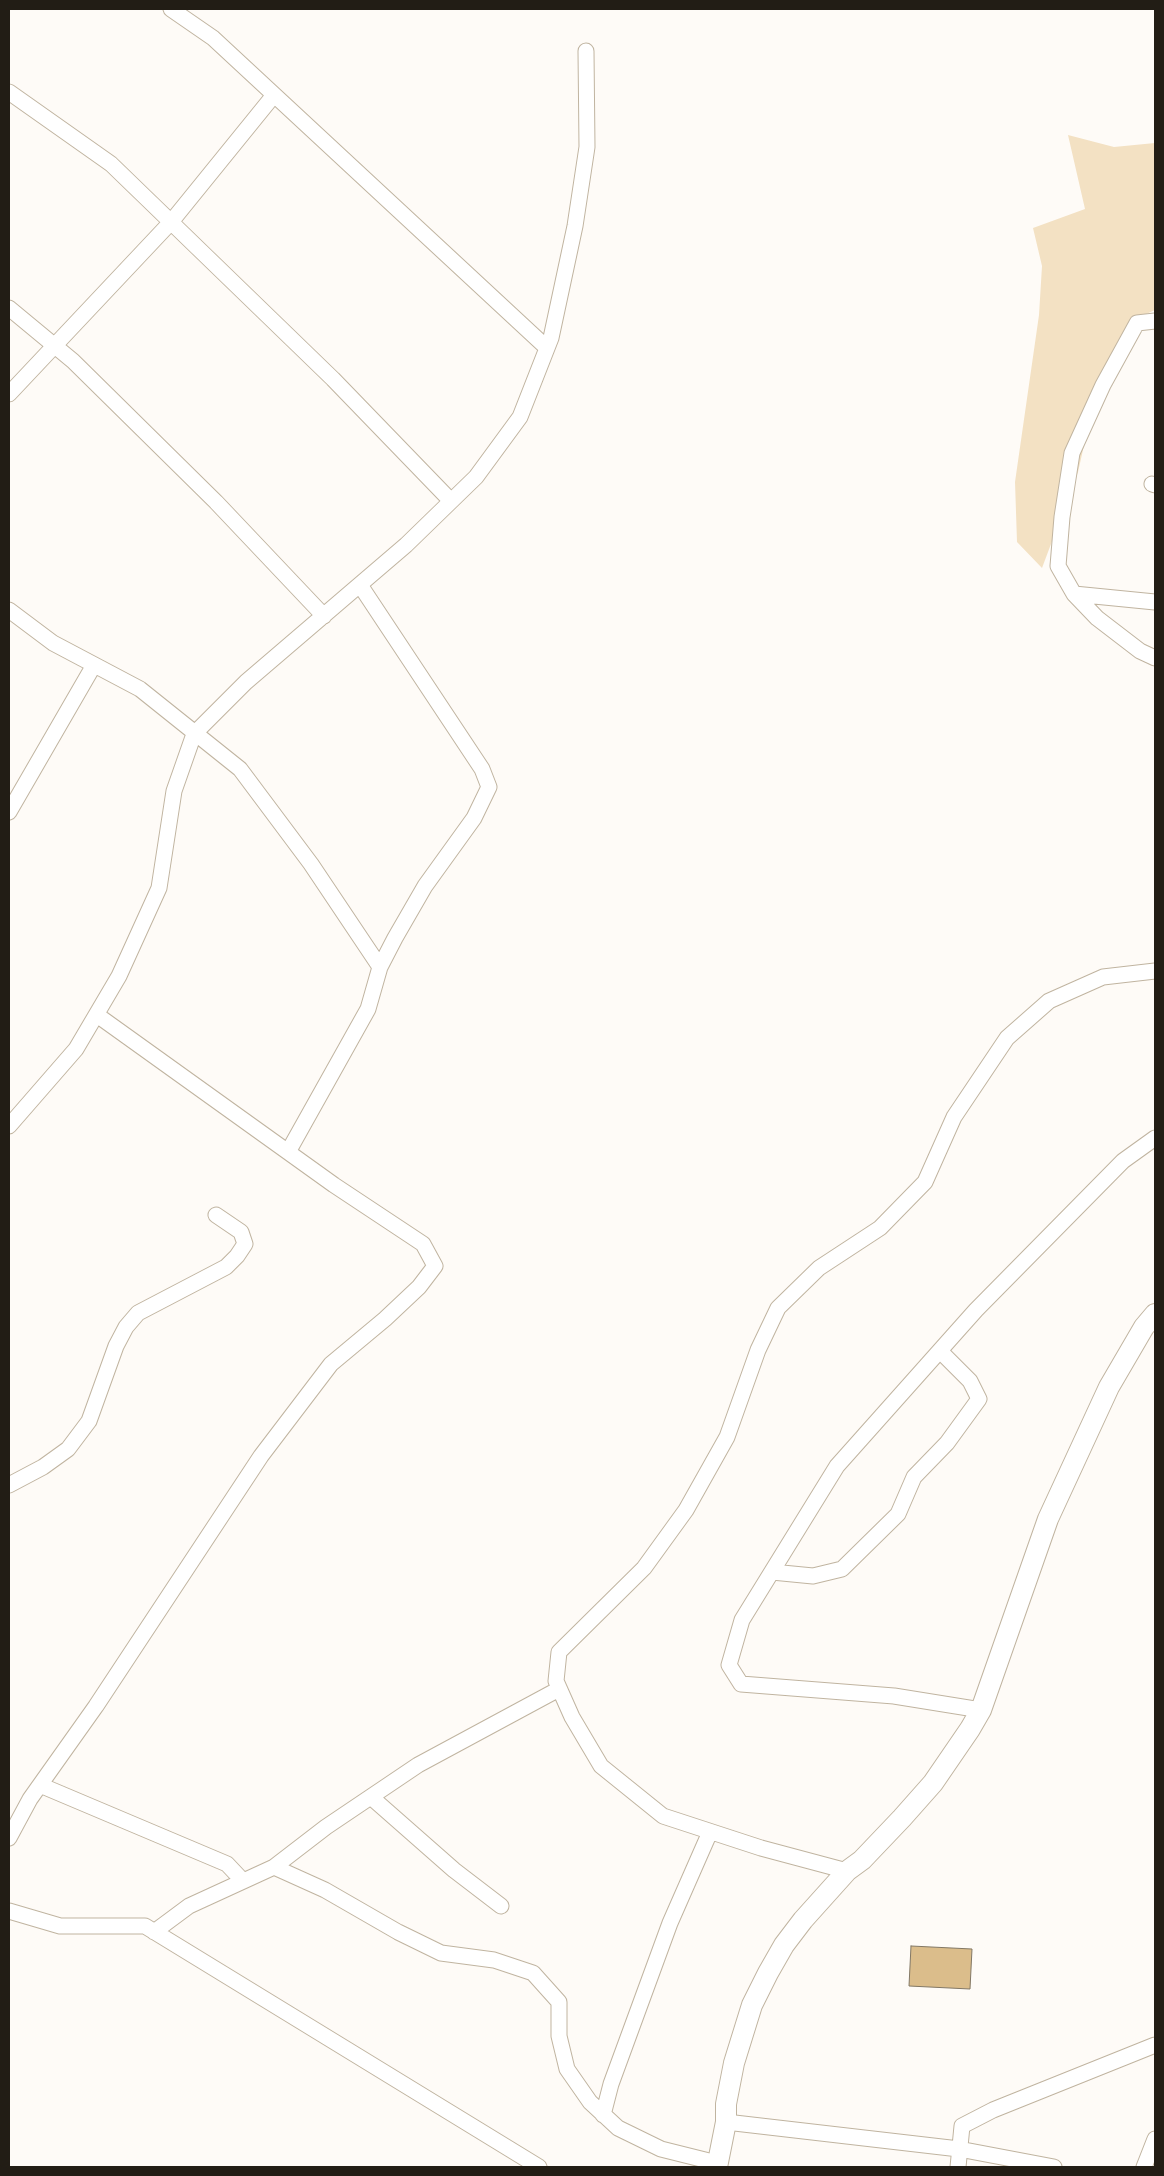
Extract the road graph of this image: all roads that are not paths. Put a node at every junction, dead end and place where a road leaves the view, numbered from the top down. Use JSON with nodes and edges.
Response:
{"nodes":[{"id":1,"x":172,"y":9,"type":"edge"},
{"id":2,"x":586,"y":51,"type":"dead end"},
{"id":3,"x":9,"y":92,"type":"edge"},
{"id":4,"x":274,"y":95,"type":"junction"},
{"id":5,"x":171,"y":222,"type":"junction"},
{"id":6,"x":9,"y":308,"type":"edge"},
{"id":7,"x":1155,"y":320,"type":"edge"},
{"id":8,"x":53,"y":345,"type":"junction"},
{"id":9,"x":547,"y":348,"type":"junction"},
{"id":10,"x":9,"y":394,"type":"edge"},
{"id":11,"x":451,"y":501,"type":"junction"},
{"id":12,"x":360,"y":585,"type":"junction"},
{"id":13,"x":1074,"y":594,"type":"junction"},
{"id":14,"x":1155,"y":602,"type":"edge"},
{"id":15,"x":9,"y":610,"type":"edge"},
{"id":16,"x":324,"y":616,"type":"junction"},
{"id":17,"x":1155,"y":658,"type":"edge"},
{"id":18,"x":94,"y":665,"type":"junction"},
{"id":19,"x":194,"y":734,"type":"junction"},
{"id":20,"x":9,"y":812,"type":"edge"},
{"id":21,"x":380,"y":967,"type":"junction"},
{"id":22,"x":1155,"y":971,"type":"edge"},
{"id":23,"x":97,"y":1015,"type":"junction"},
{"id":24,"x":9,"y":1126,"type":"edge"},
{"id":25,"x":1155,"y":1138,"type":"edge"},
{"id":26,"x":288,"y":1152,"type":"junction"},
{"id":27,"x":216,"y":1215,"type":"dead end"},
{"id":28,"x":1155,"y":1314,"type":"edge"},
{"id":29,"x":940,"y":1351,"type":"junction"},
{"id":30,"x":9,"y":1485,"type":"edge"},
{"id":31,"x":772,"y":1572,"type":"junction"},
{"id":32,"x":559,"y":1689,"type":"junction"},
{"id":33,"x":981,"y":1710,"type":"junction"},
{"id":34,"x":40,"y":1785,"type":"junction"},
{"id":35,"x":372,"y":1797,"type":"junction"},
{"id":36,"x":710,"y":1832,"type":"junction"},
{"id":37,"x":9,"y":1838,"type":"edge"},
{"id":38,"x":274,"y":1867,"type":"junction"},
{"id":39,"x":847,"y":1871,"type":"junction"},
{"id":40,"x":243,"y":1881,"type":"junction"},
{"id":41,"x":501,"y":1906,"type":"dead end"},
{"id":42,"x":9,"y":1911,"type":"edge"},
{"id":43,"x":154,"y":1932,"type":"junction"},
{"id":44,"x":1155,"y":2045,"type":"edge"},
{"id":45,"x":604,"y":2115,"type":"junction"},
{"id":46,"x":726,"y":2122,"type":"junction"},
{"id":47,"x":1155,"y":2139,"type":"edge"},
{"id":48,"x":959,"y":2150,"type":"junction"},
{"id":49,"x":717,"y":2165,"type":"edge"},
{"id":50,"x":539,"y":2167,"type":"edge"},
{"id":51,"x":958,"y":2167,"type":"edge"},
{"id":52,"x":1054,"y":2167,"type":"edge"},
{"id":53,"x":1144,"y":2167,"type":"edge"}],
"edges":[{"from":1,"to":4,"type":"street"},
{"from":2,"to":9,"type":"street"},
{"from":3,"to":5,"type":"street"},
{"from":4,"to":5,"type":"street"},
{"from":4,"to":9,"type":"street"},
{"from":5,"to":8,"type":"street"},
{"from":5,"to":11,"type":"street"},
{"from":6,"to":8,"type":"street"},
{"from":7,"to":13,"type":"street"},
{"from":8,"to":10,"type":"street"},
{"from":8,"to":16,"type":"street"},
{"from":9,"to":11,"type":"street"},
{"from":11,"to":12,"type":"street"},
{"from":12,"to":16,"type":"street"},
{"from":12,"to":21,"type":"street"},
{"from":13,"to":14,"type":"street"},
{"from":13,"to":17,"type":"street"},
{"from":15,"to":18,"type":"street"},
{"from":16,"to":19,"type":"street"},
{"from":18,"to":19,"type":"street"},
{"from":18,"to":20,"type":"street"},
{"from":19,"to":21,"type":"street"},
{"from":19,"to":23,"type":"street"},
{"from":21,"to":26,"type":"street"},
{"from":22,"to":32,"type":"street"},
{"from":23,"to":24,"type":"street"},
{"from":23,"to":26,"type":"street"},
{"from":25,"to":29,"type":"street"},
{"from":26,"to":34,"type":"street"},
{"from":27,"to":30,"type":"street"},
{"from":28,"to":33,"type":"main road"},
{"from":29,"to":31,"type":"street"},
{"from":29,"to":31,"type":"street"},
{"from":31,"to":33,"type":"street"},
{"from":32,"to":35,"type":"street"},
{"from":32,"to":36,"type":"street"},
{"from":33,"to":39,"type":"main road"},
{"from":34,"to":37,"type":"street"},
{"from":34,"to":40,"type":"street"},
{"from":35,"to":38,"type":"street"},
{"from":35,"to":41,"type":"street"},
{"from":36,"to":39,"type":"street"},
{"from":36,"to":45,"type":"street"},
{"from":38,"to":40,"type":"street"},
{"from":38,"to":45,"type":"street"},
{"from":39,"to":46,"type":"main road"},
{"from":40,"to":43,"type":"street"},
{"from":42,"to":43,"type":"street"},
{"from":43,"to":50,"type":"street"},
{"from":44,"to":48,"type":"street"},
{"from":45,"to":49,"type":"street"},
{"from":46,"to":48,"type":"street"},
{"from":46,"to":49,"type":"main road"},
{"from":47,"to":53,"type":"street"},
{"from":48,"to":51,"type":"street"},
{"from":48,"to":52,"type":"street"}]}
